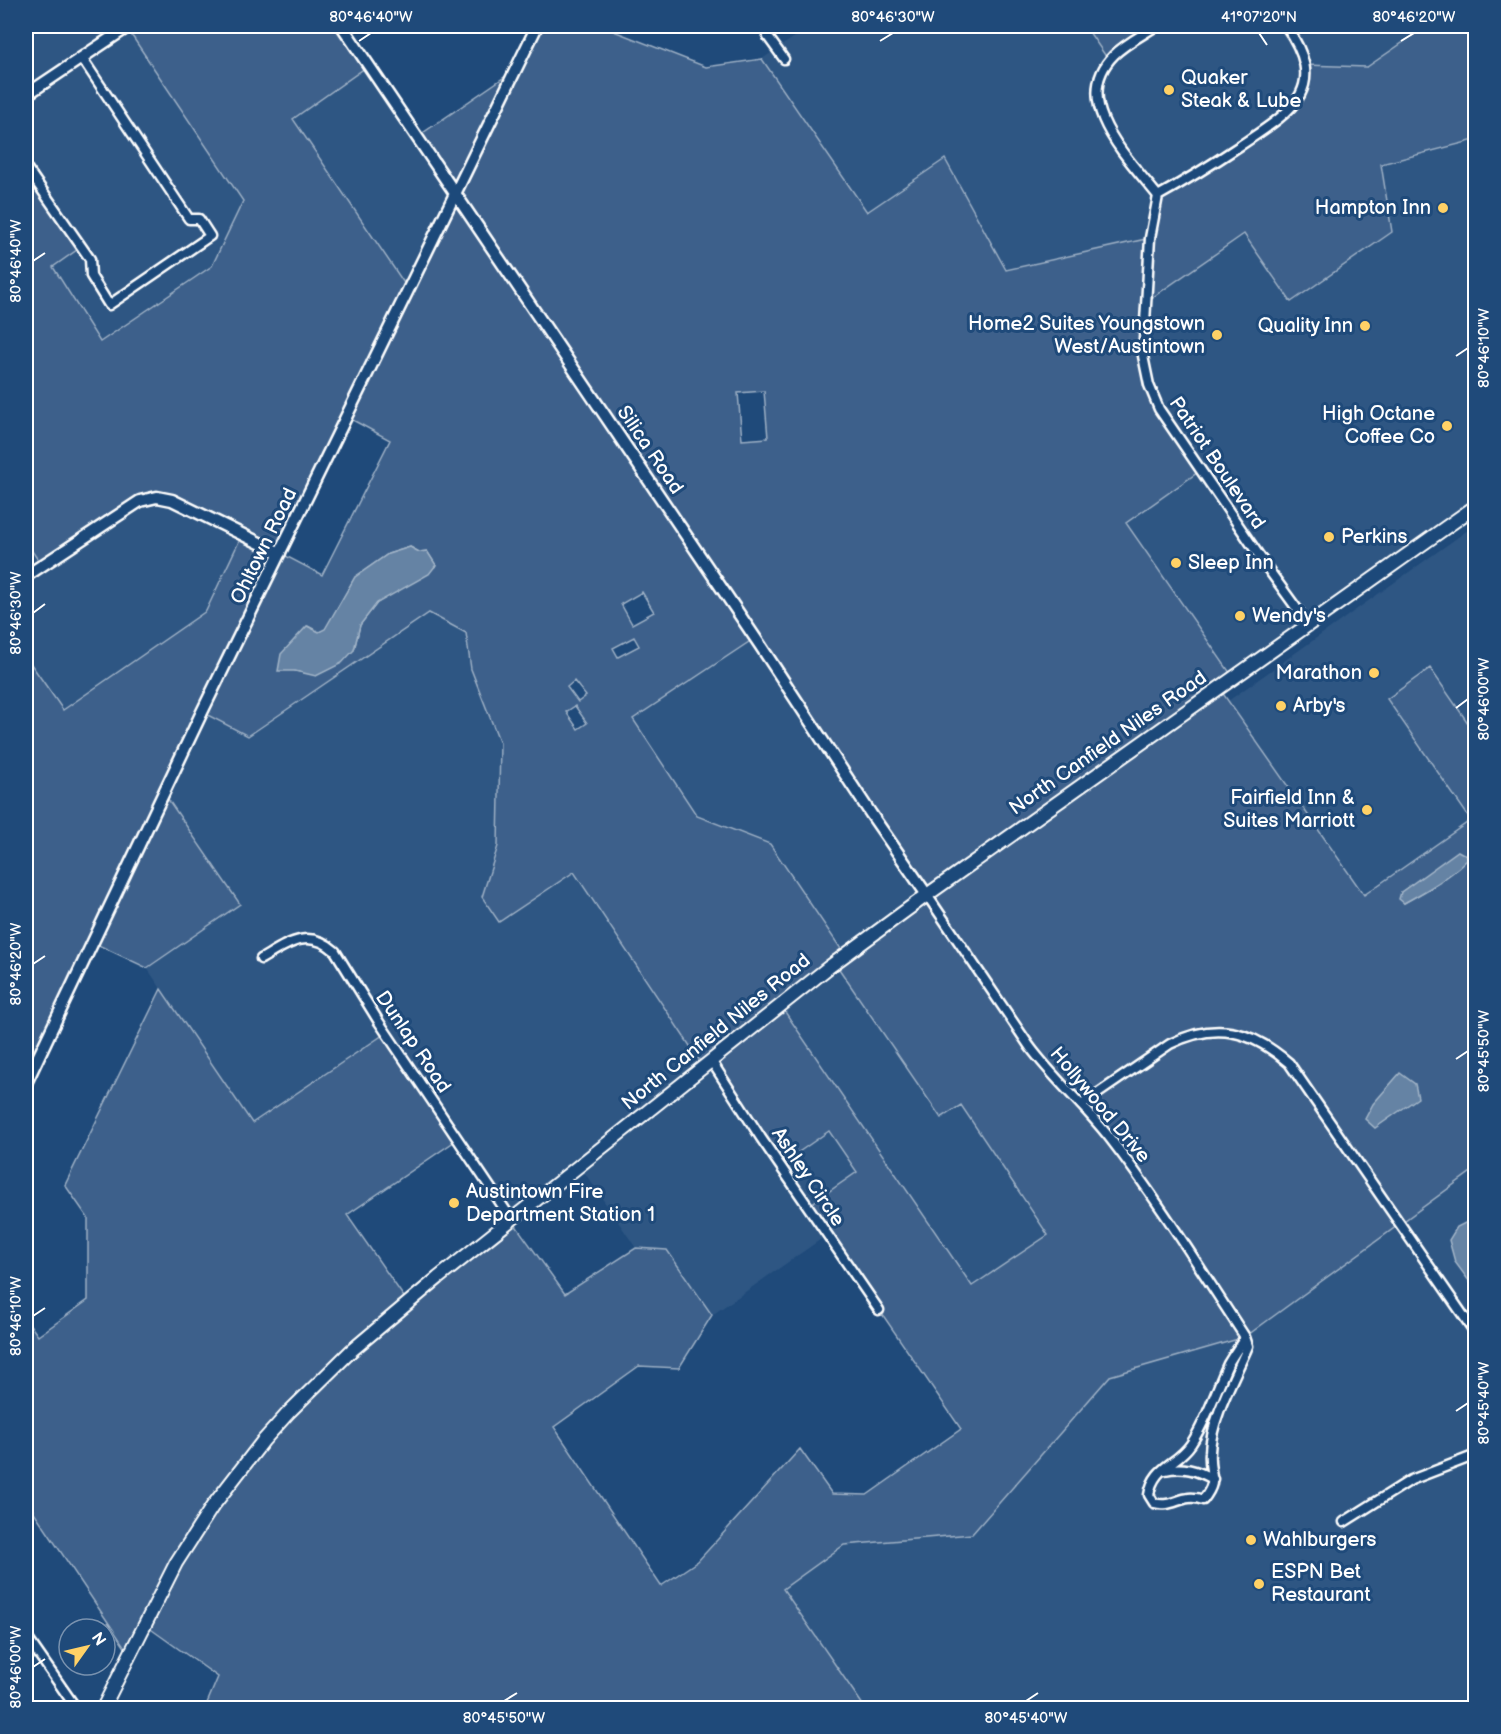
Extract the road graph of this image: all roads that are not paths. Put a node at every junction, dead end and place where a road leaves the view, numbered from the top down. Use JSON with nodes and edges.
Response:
{"nodes":[{"id":1,"x":129,"y":26,"type":"edge"},
{"id":2,"x":342,"y":26,"type":"edge"},
{"id":3,"x":537,"y":26,"type":"edge"},
{"id":4,"x":1156,"y":26,"type":"edge"},
{"id":5,"x":1286,"y":26,"type":"edge"},
{"id":6,"x":768,"y":37,"type":"dead end"},
{"id":7,"x":82,"y":58,"type":"junction"},
{"id":8,"x":784,"y":59,"type":"dead end"},
{"id":9,"x":26,"y":95,"type":"edge"},
{"id":10,"x":26,"y":166,"type":"edge"},
{"id":11,"x":455,"y":192,"type":"junction"},
{"id":12,"x":1158,"y":196,"type":"junction"},
{"id":13,"x":1476,"y":506,"type":"edge"},
{"id":14,"x":280,"y":553,"type":"junction"},
{"id":15,"x":26,"y":576,"type":"edge"},
{"id":16,"x":1308,"y":624,"type":"junction"},
{"id":17,"x":927,"y":895,"type":"junction"},
{"id":18,"x":261,"y":959,"type":"dead end"},
{"id":19,"x":711,"y":1062,"type":"junction"},
{"id":20,"x":26,"y":1083,"type":"edge"},
{"id":21,"x":1082,"y":1106,"type":"junction"},
{"id":22,"x":512,"y":1220,"type":"junction"},
{"id":23,"x":879,"y":1310,"type":"dead end"},
{"id":24,"x":1476,"y":1334,"type":"edge"},
{"id":25,"x":1245,"y":1337,"type":"junction"},
{"id":26,"x":1476,"y":1455,"type":"edge"},
{"id":27,"x":1160,"y":1471,"type":"junction"},
{"id":28,"x":1213,"y":1479,"type":"junction"},
{"id":29,"x":1344,"y":1522,"type":"dead end"},
{"id":30,"x":26,"y":1636,"type":"edge"},
{"id":31,"x":76,"y":1708,"type":"edge"},
{"id":32,"x":103,"y":1708,"type":"edge"}],
"edges":[{"from":1,"to":7,"type":"street"},
{"from":2,"to":11,"type":"street","name":"Silica Road"},
{"from":3,"to":11,"type":"street","name":"Ohltown Road"},
{"from":4,"to":12,"type":"street"},
{"from":5,"to":12,"type":"street"},
{"from":6,"to":8,"type":"street"},
{"from":7,"to":9,"type":"street"},
{"from":7,"to":10,"type":"street"},
{"from":11,"to":14,"type":"street","name":"Ohltown Road"},
{"from":11,"to":17,"type":"street","name":"Silica Road"},
{"from":12,"to":16,"type":"street","name":"Patriot Boulevard"},
{"from":13,"to":16,"type":"main road","name":"North Canfield Niles Road"},
{"from":14,"to":15,"type":"street"},
{"from":14,"to":20,"type":"street","name":"Ohltown Road"},
{"from":16,"to":17,"type":"main road","name":"North Canfield Niles Road"},
{"from":17,"to":19,"type":"main road","name":"North Canfield Niles Road"},
{"from":17,"to":21,"type":"street","name":"Hollywood Drive"},
{"from":18,"to":22,"type":"street","name":"Dunlap Road"},
{"from":19,"to":22,"type":"main road","name":"North Canfield Niles Road"},
{"from":19,"to":23,"type":"street","name":"Ashley Circle"},
{"from":21,"to":24,"type":"street"},
{"from":21,"to":25,"type":"street","name":"Hollywood Drive"},
{"from":22,"to":32,"type":"main road","name":"North Canfield Niles Road"},
{"from":25,"to":27,"type":"street"},
{"from":25,"to":28,"type":"street"},
{"from":26,"to":29,"type":"street"},
{"from":27,"to":28,"type":"street"},
{"from":27,"to":28,"type":"street"},
{"from":30,"to":31,"type":"street"}]}
